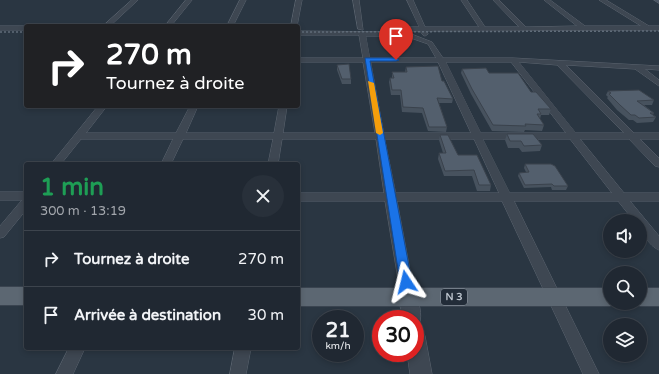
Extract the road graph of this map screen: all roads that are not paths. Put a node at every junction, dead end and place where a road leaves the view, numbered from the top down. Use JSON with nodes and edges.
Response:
{"nodes":[{"id":1,"x":135,"y":0,"type":"edge"},
{"id":2,"x":189,"y":0,"type":"edge"},
{"id":3,"x":243,"y":0,"type":"edge"},
{"id":4,"x":299,"y":0,"type":"edge"},
{"id":5,"x":356,"y":0,"type":"edge"},
{"id":6,"x":410,"y":0,"type":"edge"},
{"id":7,"x":464,"y":0,"type":"edge"},
{"id":8,"x":496,"y":0,"type":"edge"},
{"id":9,"x":547,"y":0,"type":"edge"},
{"id":10,"x":602,"y":0,"type":"edge"},
{"id":11,"x":108,"y":24,"type":"edge"},
{"id":12,"x":170,"y":24,"type":"edge"},
{"id":13,"x":231,"y":24,"type":"edge"},
{"id":14,"x":294,"y":24,"type":"edge"},
{"id":15,"x":0,"y":28,"type":"edge"},
{"id":16,"x":24,"y":28,"type":"edge"},
{"id":17,"x":423,"y":28,"type":"junction"},
{"id":18,"x":483,"y":28,"type":"junction"},
{"id":19,"x":524,"y":28,"type":"junction"},
{"id":20,"x":583,"y":28,"type":"junction"},
{"id":21,"x":648,"y":28,"type":"junction"},
{"id":22,"x":659,"y":28,"type":"edge"},
{"id":23,"x":300,"y":29,"type":"edge"},
{"id":24,"x":362,"y":31,"type":"junction"},
{"id":25,"x":300,"y":33,"type":"edge"},
{"id":26,"x":659,"y":35,"type":"edge"},
{"id":27,"x":430,"y":44,"type":"junction"},
{"id":28,"x":300,"y":60,"type":"edge"},
{"id":29,"x":367,"y":60,"type":"junction"},
{"id":30,"x":441,"y":60,"type":"junction"},
{"id":31,"x":513,"y":60,"type":"junction"},
{"id":32,"x":559,"y":62,"type":"junction"},
{"id":33,"x":638,"y":68,"type":"junction"},
{"id":34,"x":659,"y":68,"type":"edge"},
{"id":35,"x":659,"y":84,"type":"edge"},
{"id":36,"x":101,"y":108,"type":"edge"},
{"id":37,"x":193,"y":108,"type":"edge"},
{"id":38,"x":283,"y":108,"type":"edge"},
{"id":39,"x":572,"y":135,"type":"junction"},
{"id":40,"x":79,"y":136,"type":"junction"},
{"id":41,"x":179,"y":136,"type":"junction"},
{"id":42,"x":278,"y":136,"type":"junction"},
{"id":43,"x":380,"y":136,"type":"junction"},
{"id":44,"x":477,"y":136,"type":"junction"},
{"id":45,"x":631,"y":136,"type":"junction"},
{"id":46,"x":659,"y":136,"type":"edge"},
{"id":47,"x":58,"y":162,"type":"edge"},
{"id":48,"x":167,"y":162,"type":"edge"},
{"id":49,"x":274,"y":162,"type":"edge"},
{"id":50,"x":659,"y":164,"type":"edge"},
{"id":51,"x":0,"y":196,"type":"edge"},
{"id":52,"x":24,"y":196,"type":"edge"},
{"id":53,"x":620,"y":196,"type":"junction"},
{"id":54,"x":300,"y":197,"type":"edge"},
{"id":55,"x":391,"y":197,"type":"junction"},
{"id":56,"x":506,"y":197,"type":"junction"},
{"id":57,"x":659,"y":197,"type":"edge"},
{"id":58,"x":24,"y":204,"type":"edge"},
{"id":59,"x":634,"y":214,"type":"edge"},
{"id":60,"x":647,"y":230,"type":"edge"},
{"id":61,"x":0,"y":234,"type":"edge"},
{"id":62,"x":659,"y":245,"type":"edge"},
{"id":63,"x":0,"y":296,"type":"edge"},
{"id":64,"x":24,"y":296,"type":"edge"},
{"id":65,"x":300,"y":297,"type":"edge"},
{"id":66,"x":554,"y":297,"type":"junction"},
{"id":67,"x":603,"y":297,"type":"edge"},
{"id":68,"x":647,"y":297,"type":"edge"},
{"id":69,"x":659,"y":297,"type":"edge"},
{"id":70,"x":410,"y":308,"type":"edge"},
{"id":71,"x":76,"y":350,"type":"edge"},
{"id":72,"x":243,"y":350,"type":"edge"},
{"id":73,"x":419,"y":362,"type":"edge"},
{"id":74,"x":64,"y":374,"type":"edge"},
{"id":75,"x":238,"y":374,"type":"edge"},
{"id":76,"x":421,"y":374,"type":"edge"},
{"id":77,"x":591,"y":374,"type":"edge"}],
"edges":[{"from":1,"to":11,"type":"street"},
{"from":2,"to":12,"type":"street"},
{"from":3,"to":13,"type":"street"},
{"from":4,"to":14,"type":"street"},
{"from":5,"to":24,"type":"street"},
{"from":6,"to":17,"type":"street"},
{"from":7,"to":18,"type":"street"},
{"from":8,"to":19,"type":"street"},
{"from":9,"to":20,"type":"street"},
{"from":10,"to":21,"type":"street"},
{"from":15,"to":16,"type":"street"},
{"from":17,"to":18,"type":"street"},
{"from":17,"to":24,"type":"street"},
{"from":17,"to":27,"type":"street"},
{"from":18,"to":19,"type":"street"},
{"from":19,"to":20,"type":"street"},
{"from":20,"to":21,"type":"street"},
{"from":21,"to":22,"type":"street"},
{"from":21,"to":26,"type":"street"},
{"from":23,"to":24,"type":"street"},
{"from":24,"to":25,"type":"street"},
{"from":24,"to":27,"type":"street"},
{"from":24,"to":29,"type":"street"},
{"from":27,"to":30,"type":"street"},
{"from":28,"to":29,"type":"street"},
{"from":29,"to":30,"type":"street"},
{"from":29,"to":43,"type":"street"},
{"from":30,"to":31,"type":"street"},
{"from":30,"to":44,"type":"street"},
{"from":31,"to":32,"type":"street"},
{"from":31,"to":39,"type":"street"},
{"from":32,"to":33,"type":"street"},
{"from":32,"to":45,"type":"street"},
{"from":33,"to":34,"type":"street"},
{"from":33,"to":35,"type":"street"},
{"from":36,"to":40,"type":"street"},
{"from":37,"to":41,"type":"street"},
{"from":38,"to":42,"type":"street"},
{"from":39,"to":44,"type":"street"},
{"from":39,"to":45,"type":"street"},
{"from":39,"to":53,"type":"street"},
{"from":40,"to":41,"type":"street"},
{"from":40,"to":47,"type":"street"},
{"from":41,"to":42,"type":"street"},
{"from":41,"to":48,"type":"street"},
{"from":42,"to":43,"type":"street"},
{"from":42,"to":49,"type":"street"},
{"from":43,"to":44,"type":"street"},
{"from":43,"to":55,"type":"street"},
{"from":44,"to":56,"type":"street"},
{"from":45,"to":46,"type":"street"},
{"from":45,"to":50,"type":"street"},
{"from":51,"to":52,"type":"street"},
{"from":53,"to":56,"type":"street"},
{"from":53,"to":57,"type":"street"},
{"from":53,"to":59,"type":"street"},
{"from":54,"to":55,"type":"street"},
{"from":55,"to":56,"type":"street"},
{"from":55,"to":70,"type":"street"},
{"from":56,"to":66,"type":"street"},
{"from":58,"to":61,"type":"street"},
{"from":60,"to":62,"type":"street"},
{"from":63,"to":64,"type":"main road"},
{"from":65,"to":70,"type":"main road","number":"N 3"},
{"from":66,"to":67,"type":"main road","number":"N 3"},
{"from":66,"to":70,"type":"main road","number":"N 3"},
{"from":66,"to":77,"type":"street"},
{"from":68,"to":69,"type":"main road"},
{"from":71,"to":74,"type":"street"},
{"from":72,"to":75,"type":"street"},
{"from":73,"to":76,"type":"street"}]}
